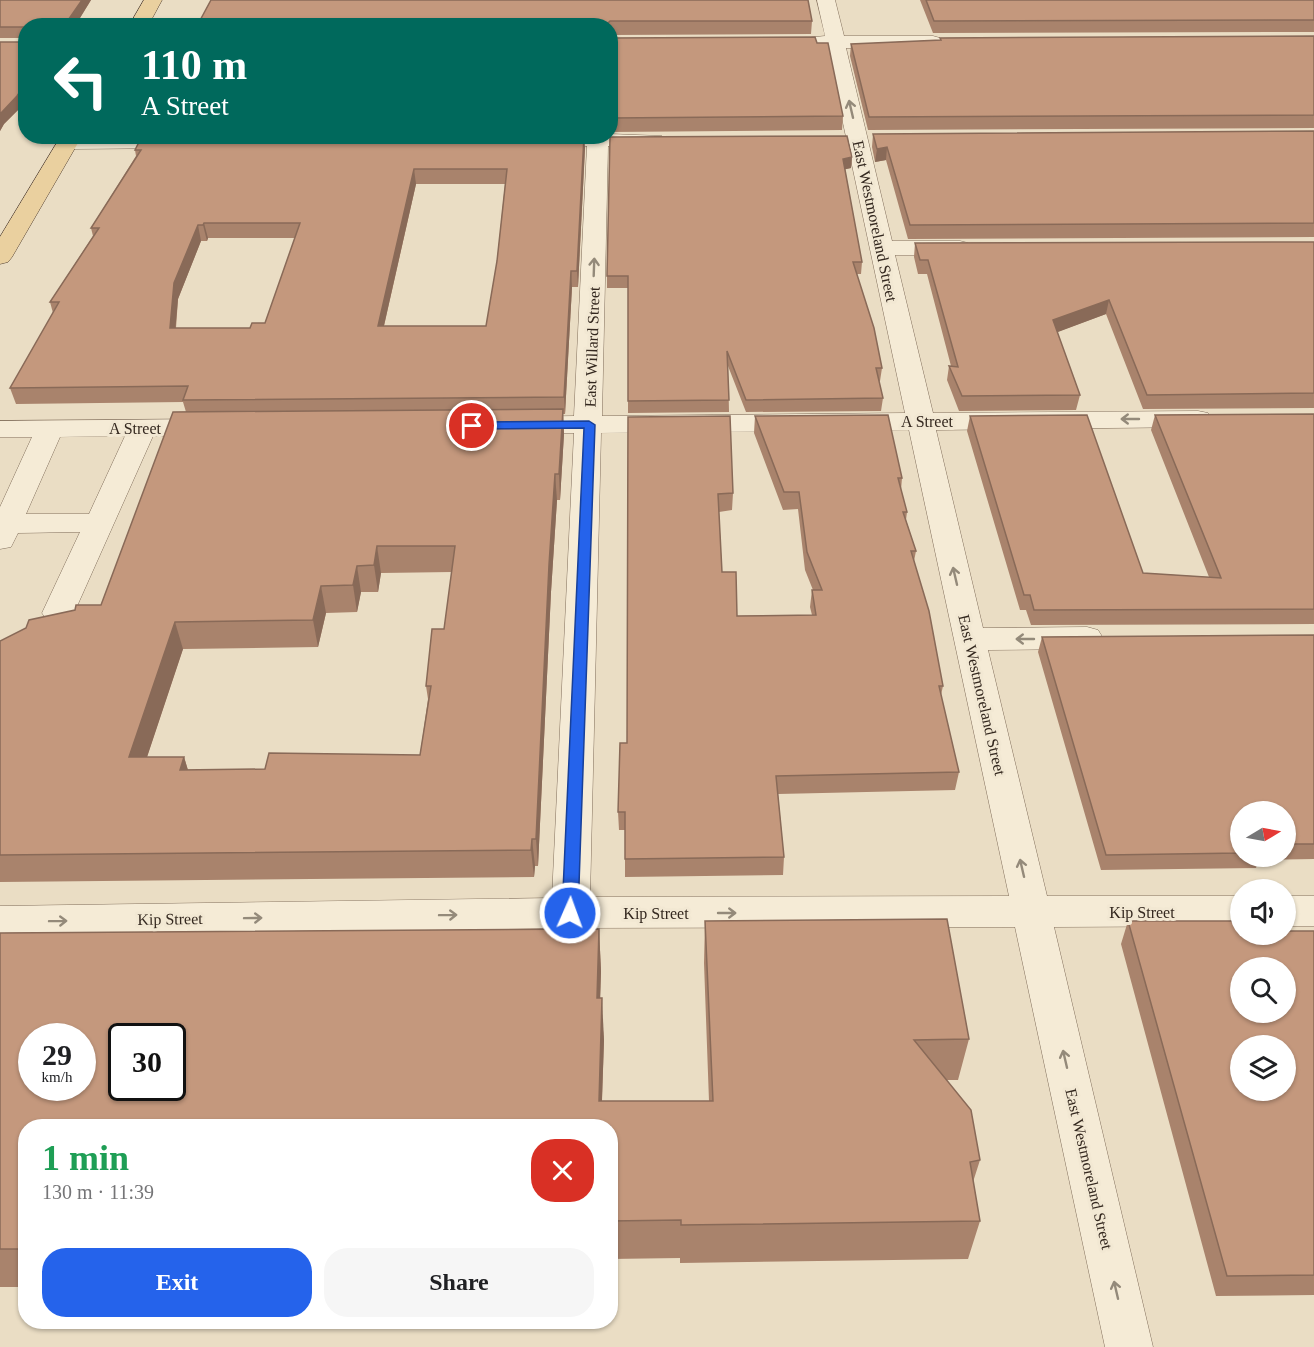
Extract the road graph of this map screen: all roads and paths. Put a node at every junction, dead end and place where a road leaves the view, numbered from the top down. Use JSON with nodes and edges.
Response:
{"nodes":[{"id":1,"x":153,"y":0,"type":"edge"},
{"id":2,"x":826,"y":0,"type":"edge"},
{"id":3,"x":143,"y":18,"type":"edge"},
{"id":4,"x":800,"y":42,"type":"edge"},
{"id":5,"x":836,"y":42,"type":"junction"},
{"id":6,"x":955,"y":42,"type":"edge"},
{"id":7,"x":834,"y":138,"type":"edge"},
{"id":8,"x":857,"y":138,"type":"junction"},
{"id":9,"x":880,"y":138,"type":"edge"},
{"id":10,"x":681,"y":139,"type":"edge"},
{"id":11,"x":618,"y":140,"type":"edge"},
{"id":12,"x":68,"y":144,"type":"edge"},
{"id":13,"x":598,"y":144,"type":"edge"},
{"id":14,"x":881,"y":248,"type":"junction"},
{"id":15,"x":986,"y":248,"type":"edge"},
{"id":16,"x":0,"y":257,"type":"edge"},
{"id":17,"x":1218,"y":419,"type":"edge"},
{"id":18,"x":920,"y":420,"type":"junction"},
{"id":19,"x":495,"y":425,"type":"edge"},
{"id":20,"x":589,"y":425,"type":"junction"},
{"id":21,"x":237,"y":427,"type":"edge"},
{"id":22,"x":50,"y":428,"type":"junction"},
{"id":23,"x":143,"y":428,"type":"junction"},
{"id":24,"x":0,"y":429,"type":"edge"},
{"id":25,"x":99,"y":523,"type":"junction"},
{"id":26,"x":3,"y":529,"type":"edge"},
{"id":27,"x":58,"y":613,"type":"edge"},
{"id":28,"x":1112,"y":638,"type":"edge"},
{"id":29,"x":969,"y":639,"type":"junction"},
{"id":30,"x":1230,"y":911,"type":"edge"},
{"id":31,"x":1296,"y":911,"type":"edge"},
{"id":32,"x":1314,"y":911,"type":"edge"},
{"id":33,"x":570,"y":913,"type":"junction"},
{"id":34,"x":1032,"y":913,"type":"junction"},
{"id":35,"x":0,"y":922,"type":"edge"},
{"id":36,"x":1129,"y":1347,"type":"edge"}],
"edges":[{"from":1,"to":3,"type":"main road"},
{"from":2,"to":5,"type":"street","name":"East Westmoreland Street"},
{"from":4,"to":5,"type":"street"},
{"from":5,"to":6,"type":"street"},
{"from":8,"to":5,"type":"street","name":"East Westmoreland Street","one_way":true},
{"from":7,"to":8,"type":"street"},
{"from":8,"to":9,"type":"street"},
{"from":8,"to":14,"type":"street","name":"East Westmoreland Street"},
{"from":10,"to":11,"type":"street"},
{"from":12,"to":16,"type":"main road"},
{"from":20,"to":13,"type":"street","name":"East Willard Street","one_way":true},
{"from":14,"to":15,"type":"street"},
{"from":14,"to":18,"type":"street","name":"East Westmoreland Street"},
{"from":17,"to":18,"type":"street","name":"A Street","one_way":true},
{"from":18,"to":20,"type":"street","name":"A Street"},
{"from":29,"to":18,"type":"street","name":"East Westmoreland Street","one_way":true},
{"from":19,"to":20,"type":"street","name":"A Street"},
{"from":20,"to":33,"type":"street","name":"East Willard Street"},
{"from":21,"to":23,"type":"street","name":"A Street"},
{"from":22,"to":23,"type":"street","name":"A Street"},
{"from":22,"to":24,"type":"street","name":"A Street"},
{"from":22,"to":26,"type":"street"},
{"from":23,"to":25,"type":"street"},
{"from":25,"to":26,"type":"street"},
{"from":25,"to":27,"type":"street"},
{"from":28,"to":29,"type":"street","one_way":true},
{"from":34,"to":29,"type":"street","name":"East Westmoreland Street","one_way":true},
{"from":30,"to":34,"type":"street","name":"Kip Street"},
{"from":31,"to":32,"type":"street"},
{"from":33,"to":34,"type":"street","name":"Kip Street","one_way":true},
{"from":35,"to":33,"type":"street","name":"Kip Street","one_way":true},
{"from":36,"to":34,"type":"street","name":"East Westmoreland Street","one_way":true}]}
